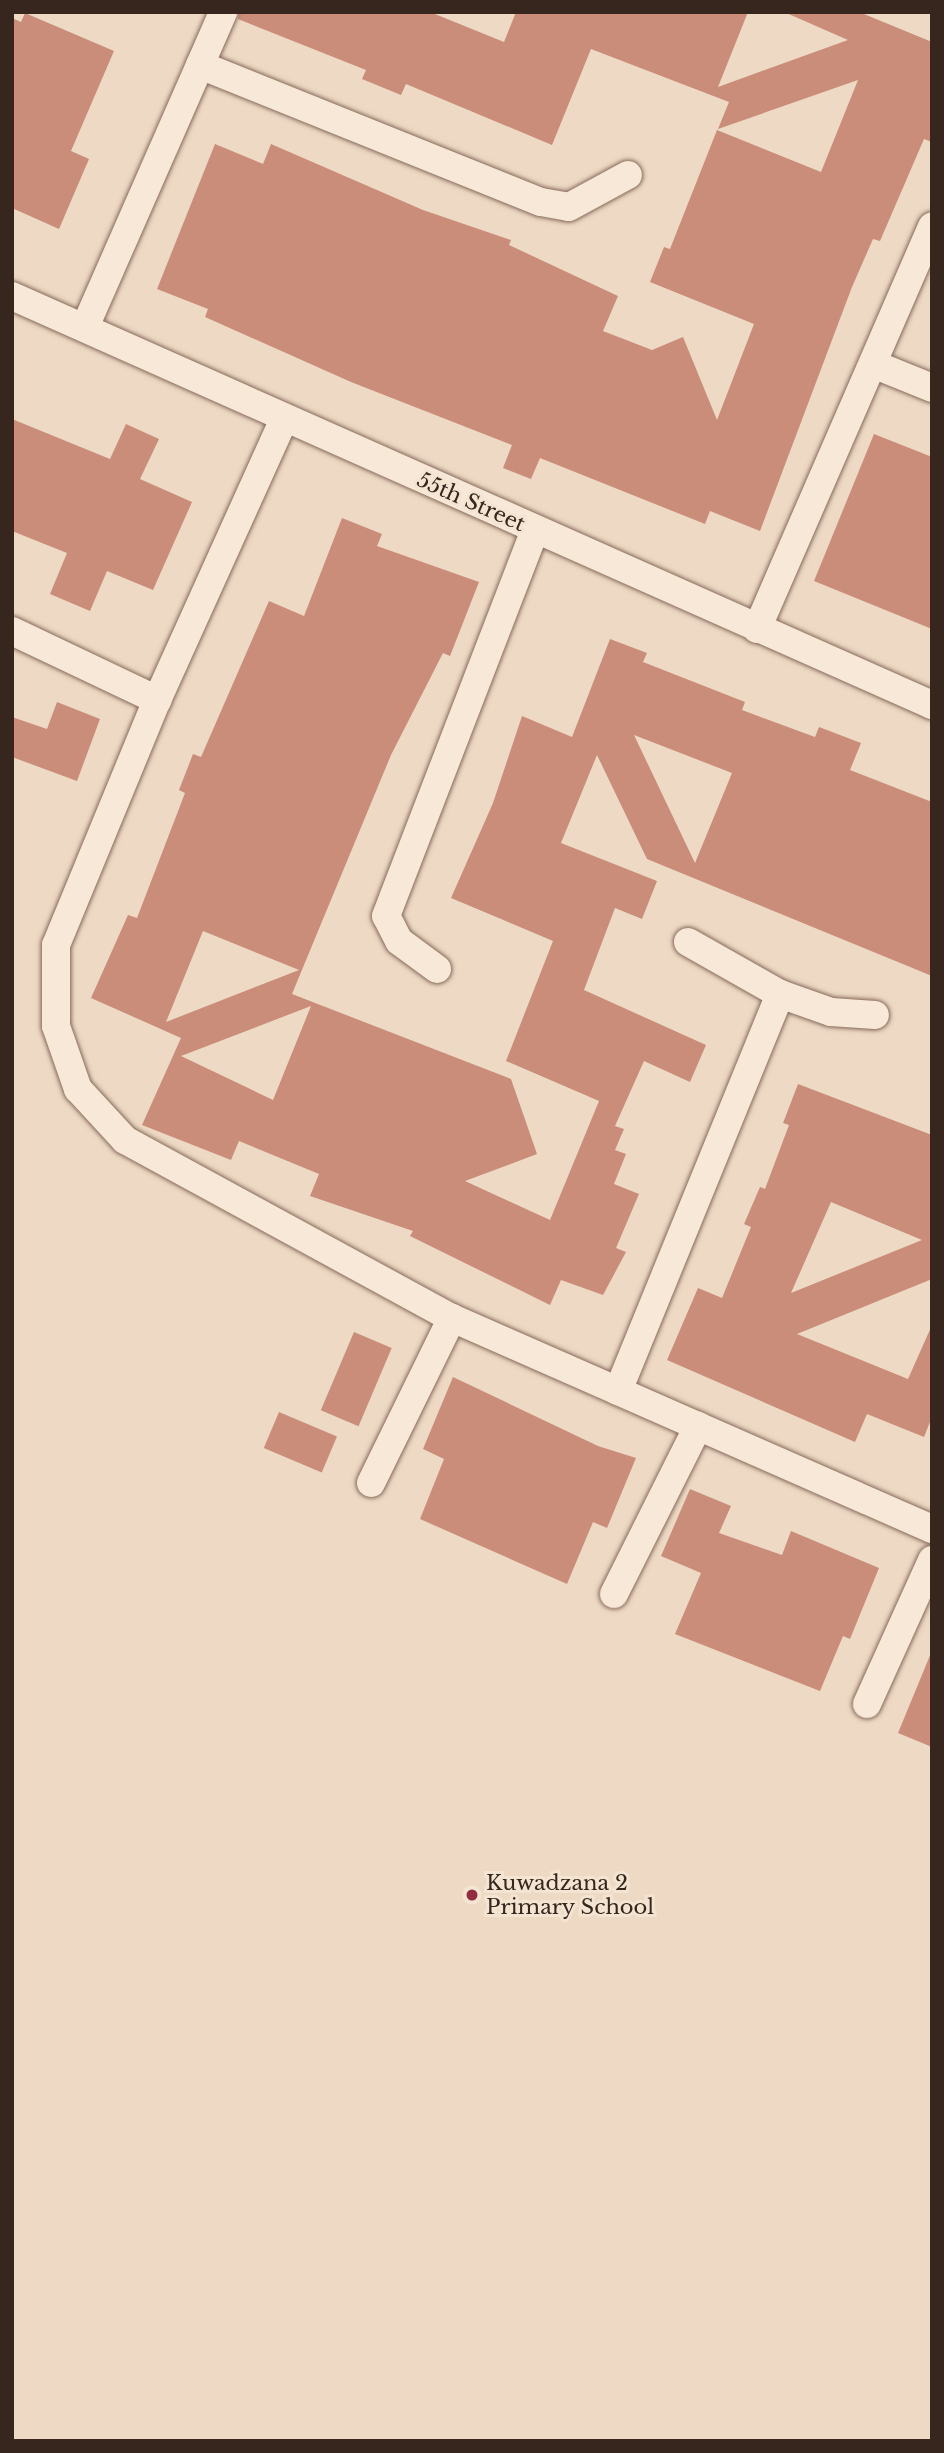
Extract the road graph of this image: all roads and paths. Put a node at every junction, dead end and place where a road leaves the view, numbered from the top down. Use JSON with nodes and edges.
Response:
{"nodes":[{"id":1,"x":223,"y":12,"type":"edge"},
{"id":2,"x":200,"y":65,"type":"junction"},
{"id":3,"x":628,"y":175,"type":"dead end"},
{"id":4,"x":932,"y":226,"type":"edge"},
{"id":5,"x":12,"y":296,"type":"edge"},
{"id":6,"x":85,"y":327,"type":"junction"},
{"id":7,"x":873,"y":364,"type":"junction"},
{"id":8,"x":932,"y":388,"type":"edge"},
{"id":9,"x":284,"y":419,"type":"junction"},
{"id":10,"x":535,"y":530,"type":"junction"},
{"id":11,"x":757,"y":629,"type":"junction"},
{"id":12,"x":12,"y":631,"type":"edge"},
{"id":13,"x":157,"y":700,"type":"junction"},
{"id":14,"x":932,"y":705,"type":"edge"},
{"id":15,"x":688,"y":942,"type":"dead end"},
{"id":16,"x":437,"y":969,"type":"dead end"},
{"id":17,"x":780,"y":994,"type":"junction"},
{"id":18,"x":875,"y":1015,"type":"dead end"},
{"id":19,"x":452,"y":1318,"type":"junction"},
{"id":20,"x":618,"y":1391,"type":"junction"},
{"id":21,"x":698,"y":1426,"type":"junction"},
{"id":22,"x":371,"y":1483,"type":"dead end"},
{"id":23,"x":932,"y":1529,"type":"edge"},
{"id":24,"x":932,"y":1560,"type":"edge"},
{"id":25,"x":614,"y":1594,"type":"dead end"},
{"id":26,"x":867,"y":1704,"type":"dead end"}],
"edges":[{"from":1,"to":2,"type":"street"},
{"from":2,"to":3,"type":"street"},
{"from":2,"to":6,"type":"street"},
{"from":4,"to":7,"type":"street"},
{"from":5,"to":6,"type":"street","name":"55th Street"},
{"from":6,"to":9,"type":"street","name":"55th Street"},
{"from":7,"to":8,"type":"street"},
{"from":7,"to":11,"type":"street"},
{"from":9,"to":10,"type":"street","name":"55th Street"},
{"from":9,"to":13,"type":"street"},
{"from":10,"to":11,"type":"street","name":"55th Street"},
{"from":10,"to":16,"type":"street"},
{"from":11,"to":14,"type":"street","name":"55th Street"},
{"from":12,"to":13,"type":"street"},
{"from":13,"to":19,"type":"street"},
{"from":15,"to":17,"type":"street"},
{"from":17,"to":18,"type":"street"},
{"from":17,"to":20,"type":"street"},
{"from":19,"to":20,"type":"street"},
{"from":19,"to":22,"type":"street"},
{"from":20,"to":21,"type":"street"},
{"from":21,"to":23,"type":"street"},
{"from":21,"to":25,"type":"street"},
{"from":24,"to":26,"type":"street"}]}
